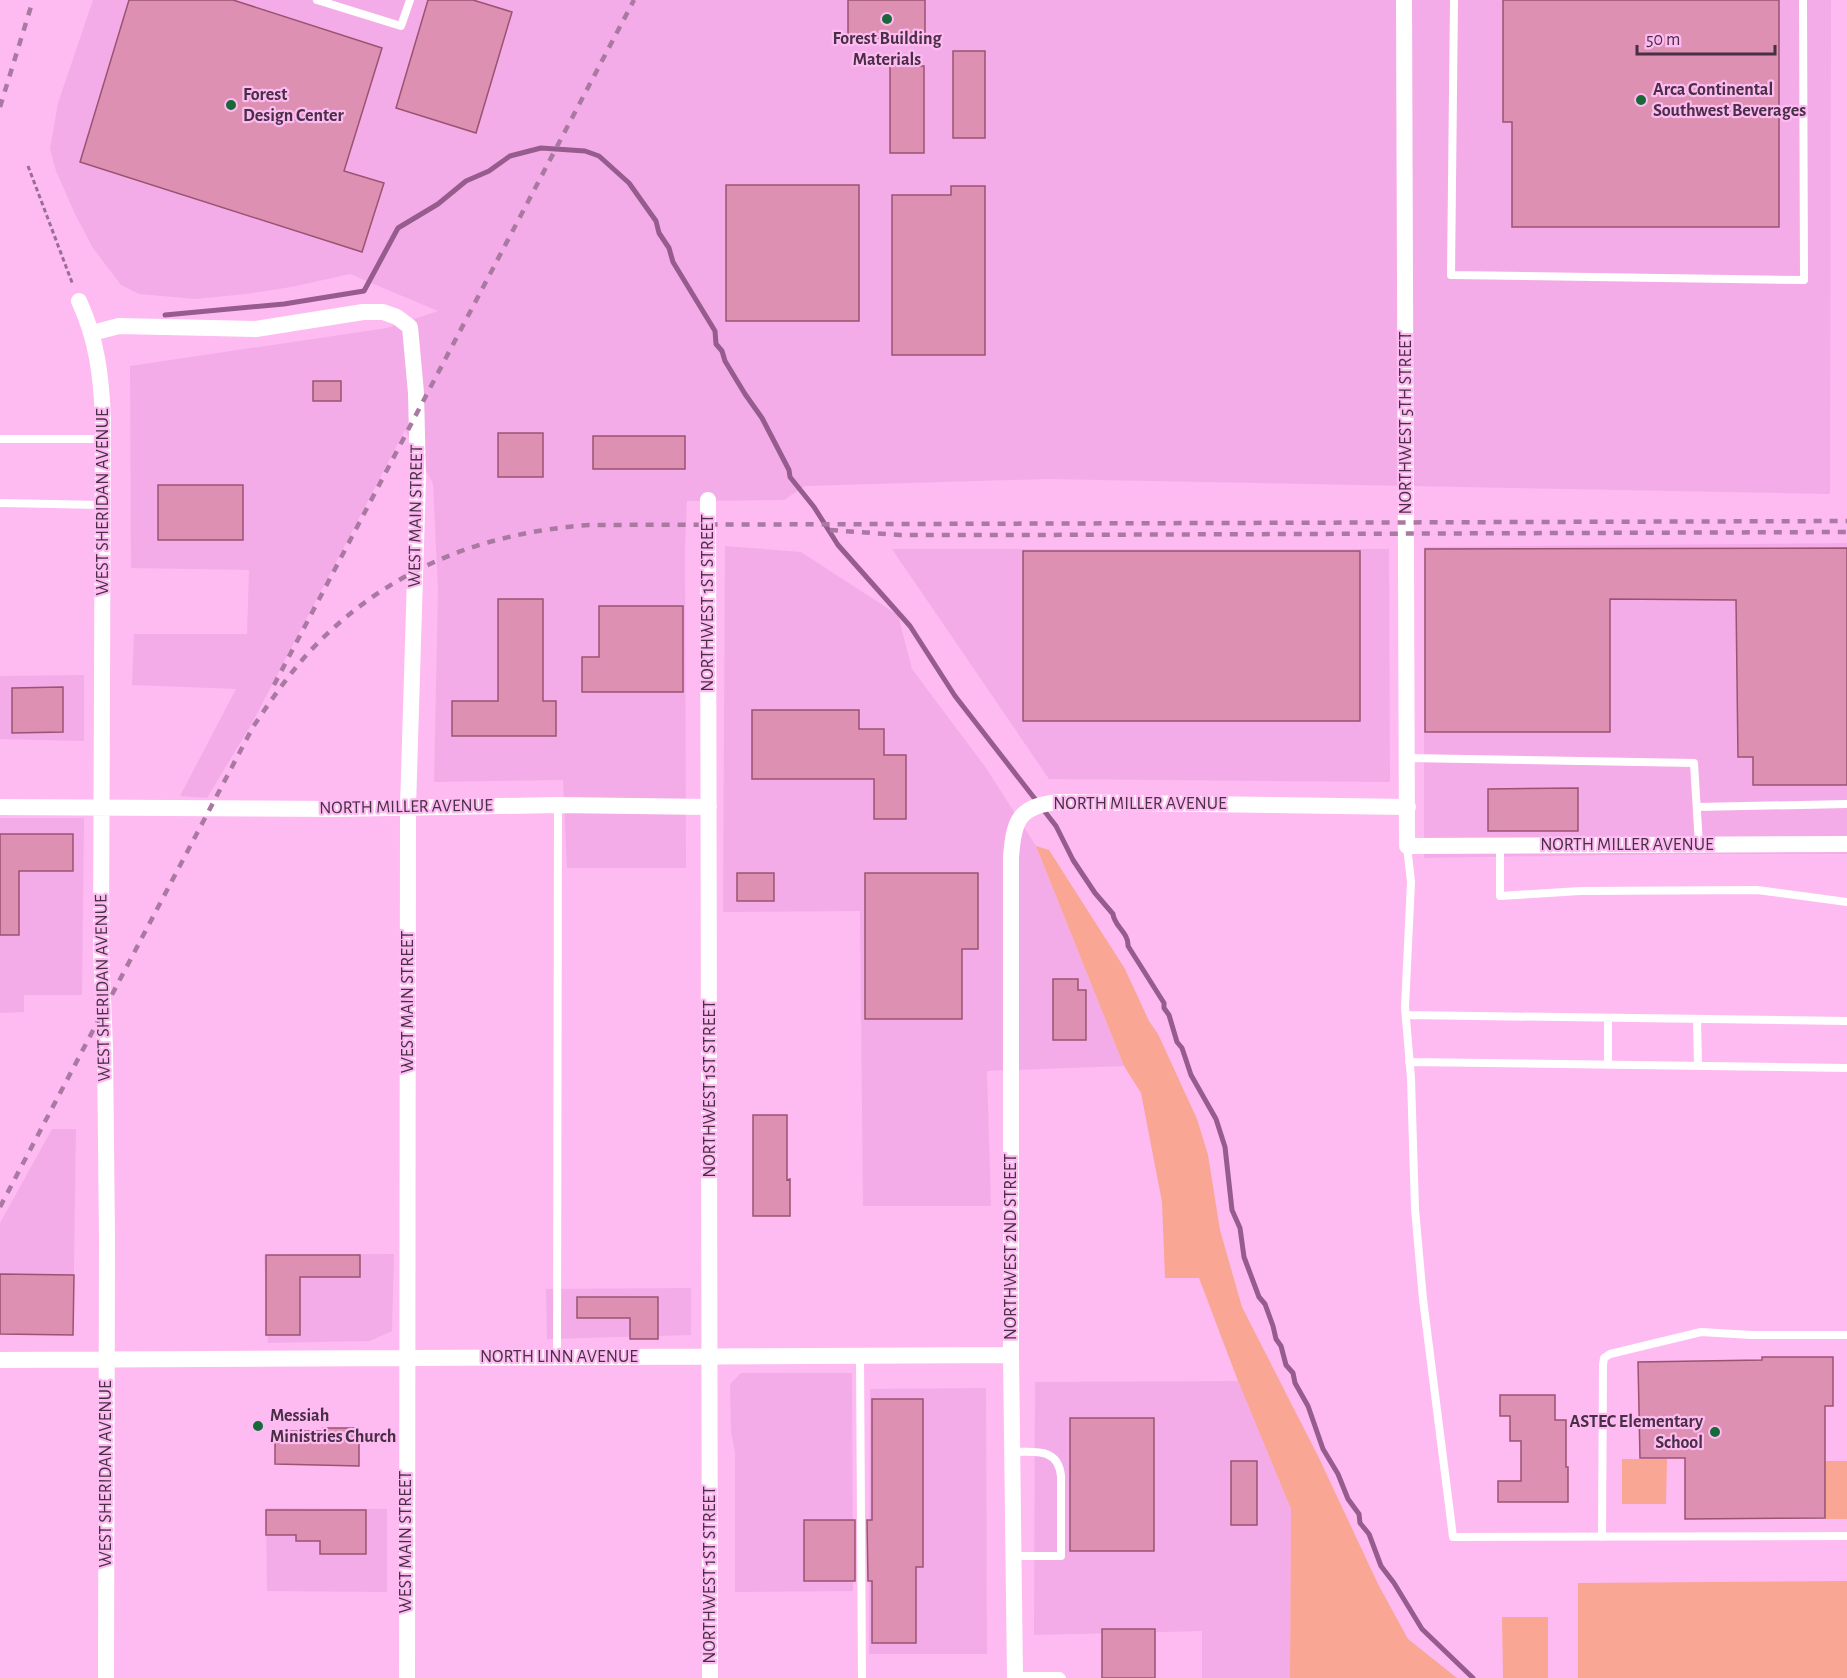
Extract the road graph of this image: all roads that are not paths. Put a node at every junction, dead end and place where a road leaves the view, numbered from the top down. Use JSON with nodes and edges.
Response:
{"nodes":[{"id":1,"x":317,"y":0,"type":"edge"},
{"id":2,"x":410,"y":0,"type":"edge"},
{"id":3,"x":1404,"y":0,"type":"edge"},
{"id":4,"x":1454,"y":0,"type":"edge"},
{"id":5,"x":1803,"y":0,"type":"edge"},
{"id":6,"x":348,"y":5,"type":"edge"},
{"id":7,"x":79,"y":301,"type":"road end"},
{"id":8,"x":92,"y":333,"type":"junction"},
{"id":9,"x":103,"y":439,"type":"junction"},
{"id":10,"x":0,"y":440,"type":"edge"},
{"id":11,"x":708,"y":500,"type":"dead end"},
{"id":12,"x":0,"y":503,"type":"edge"},
{"id":13,"x":103,"y":505,"type":"junction"},
{"id":14,"x":1407,"y":758,"type":"junction"},
{"id":15,"x":1847,"y":804,"type":"edge"},
{"id":16,"x":558,"y":805,"type":"junction"},
{"id":17,"x":0,"y":807,"type":"edge"},
{"id":18,"x":408,"y":807,"type":"junction"},
{"id":19,"x":709,"y":807,"type":"junction"},
{"id":20,"x":1408,"y":807,"type":"junction"},
{"id":21,"x":1697,"y":807,"type":"junction"},
{"id":22,"x":102,"y":808,"type":"junction"},
{"id":23,"x":1026,"y":813,"type":"joint"},
{"id":24,"x":1847,"y":844,"type":"edge"},
{"id":25,"x":1699,"y":845,"type":"junction"},
{"id":26,"x":1407,"y":846,"type":"junction"},
{"id":27,"x":1500,"y":846,"type":"junction"},
{"id":28,"x":1847,"y":902,"type":"edge"},
{"id":29,"x":1406,"y":1015,"type":"junction"},
{"id":30,"x":1608,"y":1018,"type":"junction"},
{"id":31,"x":1697,"y":1019,"type":"junction"},
{"id":32,"x":1847,"y":1021,"type":"edge"},
{"id":33,"x":1409,"y":1062,"type":"junction"},
{"id":34,"x":1608,"y":1065,"type":"junction"},
{"id":35,"x":1698,"y":1065,"type":"junction"},
{"id":36,"x":1847,"y":1068,"type":"edge"},
{"id":37,"x":1847,"y":1337,"type":"edge"},
{"id":38,"x":1011,"y":1355,"type":"junction"},
{"id":39,"x":860,"y":1356,"type":"junction"},
{"id":40,"x":406,"y":1357,"type":"junction"},
{"id":41,"x":557,"y":1357,"type":"junction"},
{"id":42,"x":710,"y":1357,"type":"junction"},
{"id":43,"x":0,"y":1360,"type":"edge"},
{"id":44,"x":106,"y":1360,"type":"junction"},
{"id":45,"x":1012,"y":1452,"type":"junction"},
{"id":46,"x":1847,"y":1536,"type":"edge"},
{"id":47,"x":1602,"y":1537,"type":"junction"},
{"id":48,"x":1013,"y":1556,"type":"junction"},
{"id":49,"x":1015,"y":1677,"type":"edge"},
{"id":50,"x":106,"y":1678,"type":"edge"},
{"id":51,"x":407,"y":1678,"type":"edge"},
{"id":52,"x":710,"y":1678,"type":"edge"},
{"id":53,"x":862,"y":1678,"type":"edge"},
{"id":54,"x":1062,"y":1678,"type":"edge"}],
"edges":[{"from":1,"to":6,"type":"lane"},
{"from":2,"to":6,"type":"lane"},
{"from":3,"to":14,"type":"street","name":"NORTHWEST 5TH STREET"},
{"from":4,"to":5,"type":"lane"},
{"from":7,"to":8,"type":"street","name":"WEST SHERIDAN AVENUE"},
{"from":8,"to":9,"type":"street","name":"WEST SHERIDAN AVENUE"},
{"from":8,"to":18,"type":"street","name":"WEST MAIN STREET"},
{"from":9,"to":10,"type":"lane"},
{"from":9,"to":13,"type":"street","name":"WEST SHERIDAN AVENUE"},
{"from":11,"to":19,"type":"street","name":"NORTHWEST 1ST STREET"},
{"from":12,"to":13,"type":"lane"},
{"from":13,"to":22,"type":"street","name":"WEST SHERIDAN AVENUE"},
{"from":14,"to":20,"type":"street","name":"NORTHWEST 5TH STREET"},
{"from":14,"to":21,"type":"lane"},
{"from":15,"to":21,"type":"lane"},
{"from":16,"to":18,"type":"street","name":"NORTH MILLER AVENUE"},
{"from":16,"to":19,"type":"street","name":"NORTH MILLER AVENUE"},
{"from":16,"to":41,"type":"lane"},
{"from":17,"to":22,"type":"street","name":"NORTH MILLER AVENUE"},
{"from":18,"to":22,"type":"street","name":"NORTH MILLER AVENUE"},
{"from":18,"to":40,"type":"street","name":"WEST MAIN STREET"},
{"from":19,"to":42,"type":"street","name":"NORTHWEST 1ST STREET"},
{"from":20,"to":23,"type":"street","name":"NORTH MILLER AVENUE"},
{"from":20,"to":26,"type":"street","name":"NORTHWEST 5TH STREET"},
{"from":21,"to":25,"type":"lane"},
{"from":22,"to":44,"type":"street","name":"WEST SHERIDAN AVENUE"},
{"from":23,"to":38,"type":"street","name":"NORTHWEST 2ND STREET"},
{"from":24,"to":25,"type":"street","name":"NORTH MILLER AVENUE"},
{"from":25,"to":27,"type":"street","name":"NORTH MILLER AVENUE"},
{"from":26,"to":27,"type":"street","name":"NORTH MILLER AVENUE"},
{"from":26,"to":29,"type":"lane"},
{"from":27,"to":28,"type":"lane"},
{"from":29,"to":30,"type":"lane"},
{"from":29,"to":33,"type":"lane"},
{"from":30,"to":31,"type":"lane"},
{"from":30,"to":34,"type":"lane"},
{"from":31,"to":32,"type":"lane"},
{"from":31,"to":35,"type":"lane"},
{"from":33,"to":34,"type":"lane"},
{"from":33,"to":47,"type":"lane"},
{"from":34,"to":35,"type":"lane"},
{"from":35,"to":36,"type":"lane"},
{"from":37,"to":47,"type":"lane"},
{"from":38,"to":39,"type":"street","name":"NORTH LINN AVENUE"},
{"from":38,"to":45,"type":"street","name":"NORTHWEST 2ND STREET"},
{"from":39,"to":42,"type":"street","name":"NORTH LINN AVENUE"},
{"from":39,"to":53,"type":"lane"},
{"from":40,"to":41,"type":"street","name":"NORTH LINN AVENUE"},
{"from":40,"to":44,"type":"street","name":"NORTH LINN AVENUE"},
{"from":40,"to":51,"type":"street","name":"WEST MAIN STREET"},
{"from":41,"to":42,"type":"street","name":"NORTH LINN AVENUE"},
{"from":42,"to":52,"type":"street","name":"NORTHWEST 1ST STREET"},
{"from":43,"to":44,"type":"street","name":"NORTH LINN AVENUE"},
{"from":44,"to":50,"type":"street","name":"WEST SHERIDAN AVENUE"},
{"from":45,"to":48,"type":"street","name":"NORTHWEST 2ND STREET"},
{"from":45,"to":48,"type":"lane"},
{"from":46,"to":47,"type":"lane"},
{"from":48,"to":49,"type":"street","name":"NORTHWEST 2ND STREET"},
{"from":49,"to":54,"type":"lane"}]}
